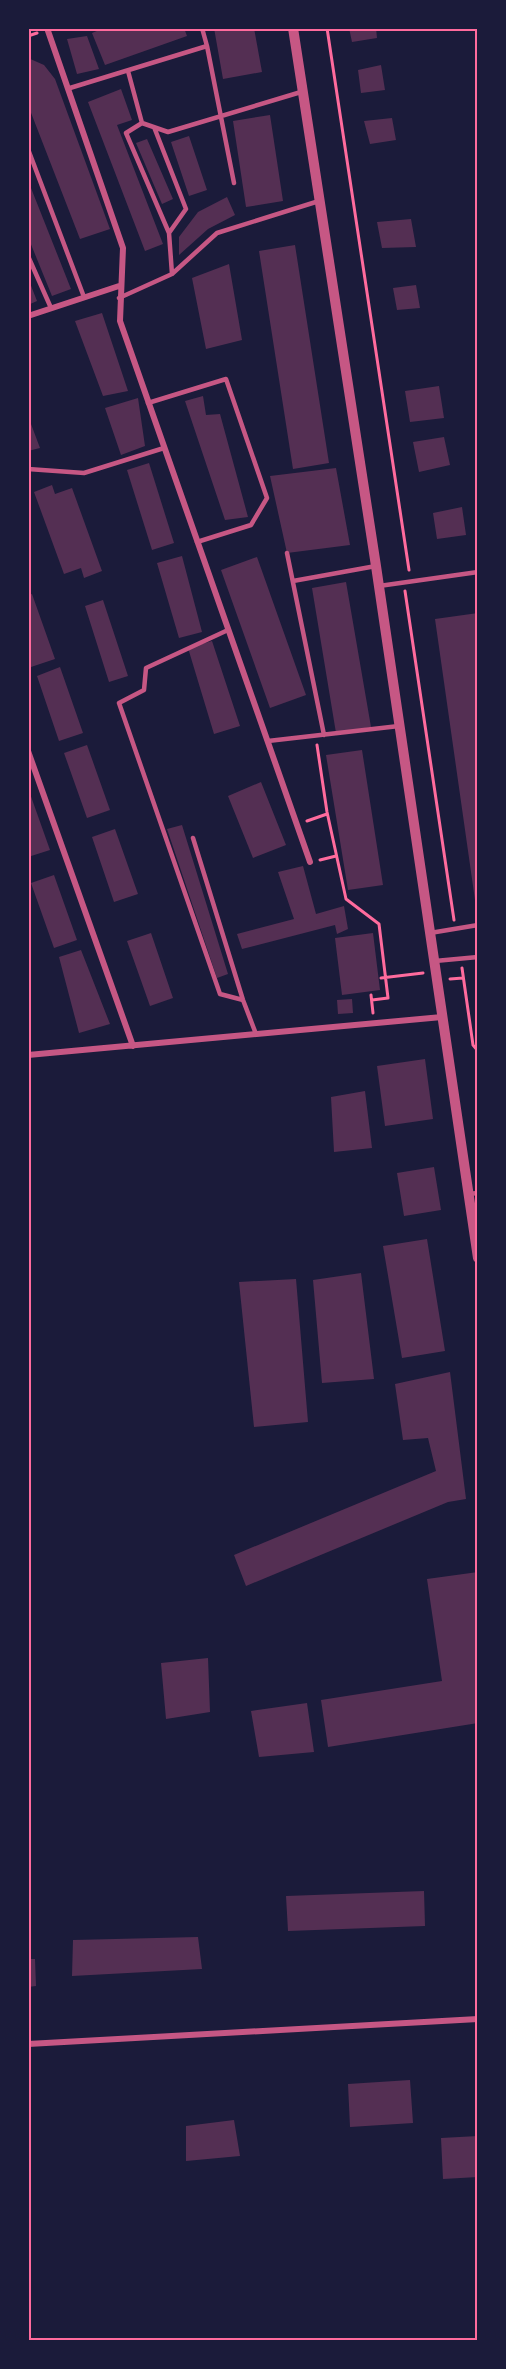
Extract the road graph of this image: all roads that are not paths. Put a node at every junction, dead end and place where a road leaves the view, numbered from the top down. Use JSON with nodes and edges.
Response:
{"nodes":[{"id":1,"x":47,"y":28,"type":"edge"},
{"id":2,"x":202,"y":28,"type":"edge"},
{"id":3,"x":293,"y":28,"type":"edge"},
{"id":4,"x":207,"y":46,"type":"junction"},
{"id":5,"x":128,"y":71,"type":"junction"},
{"id":6,"x":70,"y":88,"type":"junction"},
{"id":7,"x":303,"y":92,"type":"junction"},
{"id":8,"x":221,"y":117,"type":"junction"},
{"id":9,"x":142,"y":123,"type":"junction"},
{"id":10,"x":154,"y":127,"type":"junction"},
{"id":11,"x":28,"y":149,"type":"edge"},
{"id":12,"x":234,"y":183,"type":"dead end"},
{"id":13,"x":320,"y":201,"type":"junction"},
{"id":14,"x":169,"y":233,"type":"junction"},
{"id":15,"x":29,"y":259,"type":"edge"},
{"id":16,"x":172,"y":274,"type":"junction"},
{"id":17,"x":119,"y":286,"type":"junction"},
{"id":18,"x":84,"y":297,"type":"junction"},
{"id":19,"x":119,"y":298,"type":"junction"},
{"id":20,"x":51,"y":308,"type":"junction"},
{"id":21,"x":28,"y":316,"type":"edge"},
{"id":22,"x":148,"y":403,"type":"junction"},
{"id":23,"x":164,"y":448,"type":"junction"},
{"id":24,"x":28,"y":470,"type":"edge"},
{"id":25,"x":198,"y":542,"type":"junction"},
{"id":26,"x":287,"y":553,"type":"dead end"},
{"id":27,"x":376,"y":566,"type":"junction"},
{"id":28,"x":477,"y":572,"type":"edge"},
{"id":29,"x":293,"y":581,"type":"junction"},
{"id":30,"x":379,"y":586,"type":"junction"},
{"id":31,"x":228,"y":630,"type":"junction"},
{"id":32,"x":400,"y":726,"type":"junction"},
{"id":33,"x":324,"y":735,"type":"junction"},
{"id":34,"x":268,"y":741,"type":"junction"},
{"id":35,"x":28,"y":751,"type":"edge"},
{"id":36,"x":193,"y":838,"type":"dead end"},
{"id":37,"x":309,"y":862,"type":"road end"},
{"id":38,"x":477,"y":925,"type":"edge"},
{"id":39,"x":430,"y":933,"type":"junction"},
{"id":40,"x":477,"y":957,"type":"edge"},
{"id":41,"x":434,"y":962,"type":"junction"},
{"id":42,"x":243,"y":1000,"type":"junction"},
{"id":43,"x":442,"y":1017,"type":"junction"},
{"id":44,"x":256,"y":1034,"type":"junction"},
{"id":45,"x":133,"y":1046,"type":"junction"},
{"id":46,"x":28,"y":1055,"type":"edge"},
{"id":47,"x":473,"y":1193,"type":"edge"},
{"id":48,"x":477,"y":1258,"type":"edge"},
{"id":49,"x":477,"y":2019,"type":"edge"},
{"id":50,"x":28,"y":2044,"type":"edge"}],
"edges":[{"from":1,"to":6,"type":"street"},
{"from":2,"to":4,"type":"lane"},
{"from":3,"to":7,"type":"street"},
{"from":4,"to":5,"type":"lane"},
{"from":4,"to":8,"type":"lane"},
{"from":5,"to":6,"type":"lane"},
{"from":5,"to":9,"type":"lane"},
{"from":6,"to":17,"type":"street"},
{"from":7,"to":8,"type":"lane"},
{"from":7,"to":13,"type":"street"},
{"from":8,"to":10,"type":"lane"},
{"from":8,"to":12,"type":"lane"},
{"from":9,"to":10,"type":"lane"},
{"from":9,"to":14,"type":"lane"},
{"from":10,"to":14,"type":"lane"},
{"from":11,"to":18,"type":"lane"},
{"from":13,"to":16,"type":"lane"},
{"from":13,"to":27,"type":"street"},
{"from":14,"to":16,"type":"lane"},
{"from":15,"to":20,"type":"lane"},
{"from":16,"to":19,"type":"lane"},
{"from":17,"to":18,"type":"street"},
{"from":17,"to":19,"type":"street"},
{"from":18,"to":20,"type":"street"},
{"from":19,"to":22,"type":"street"},
{"from":20,"to":21,"type":"street"},
{"from":22,"to":23,"type":"street"},
{"from":22,"to":25,"type":"lane"},
{"from":23,"to":24,"type":"lane"},
{"from":23,"to":25,"type":"street"},
{"from":25,"to":31,"type":"street"},
{"from":26,"to":29,"type":"lane"},
{"from":27,"to":29,"type":"lane"},
{"from":27,"to":30,"type":"street"},
{"from":28,"to":30,"type":"lane"},
{"from":29,"to":33,"type":"lane"},
{"from":30,"to":32,"type":"street"},
{"from":31,"to":34,"type":"street"},
{"from":31,"to":42,"type":"lane"},
{"from":32,"to":33,"type":"lane"},
{"from":32,"to":39,"type":"street"},
{"from":33,"to":34,"type":"lane"},
{"from":34,"to":37,"type":"street"},
{"from":35,"to":45,"type":"street"},
{"from":36,"to":42,"type":"lane"},
{"from":38,"to":39,"type":"lane"},
{"from":39,"to":41,"type":"street"},
{"from":40,"to":41,"type":"lane"},
{"from":41,"to":43,"type":"street"},
{"from":42,"to":44,"type":"lane"},
{"from":43,"to":44,"type":"street"},
{"from":43,"to":47,"type":"street"},
{"from":44,"to":45,"type":"street"},
{"from":45,"to":46,"type":"street"},
{"from":47,"to":48,"type":"street"},
{"from":49,"to":50,"type":"street"}]}
